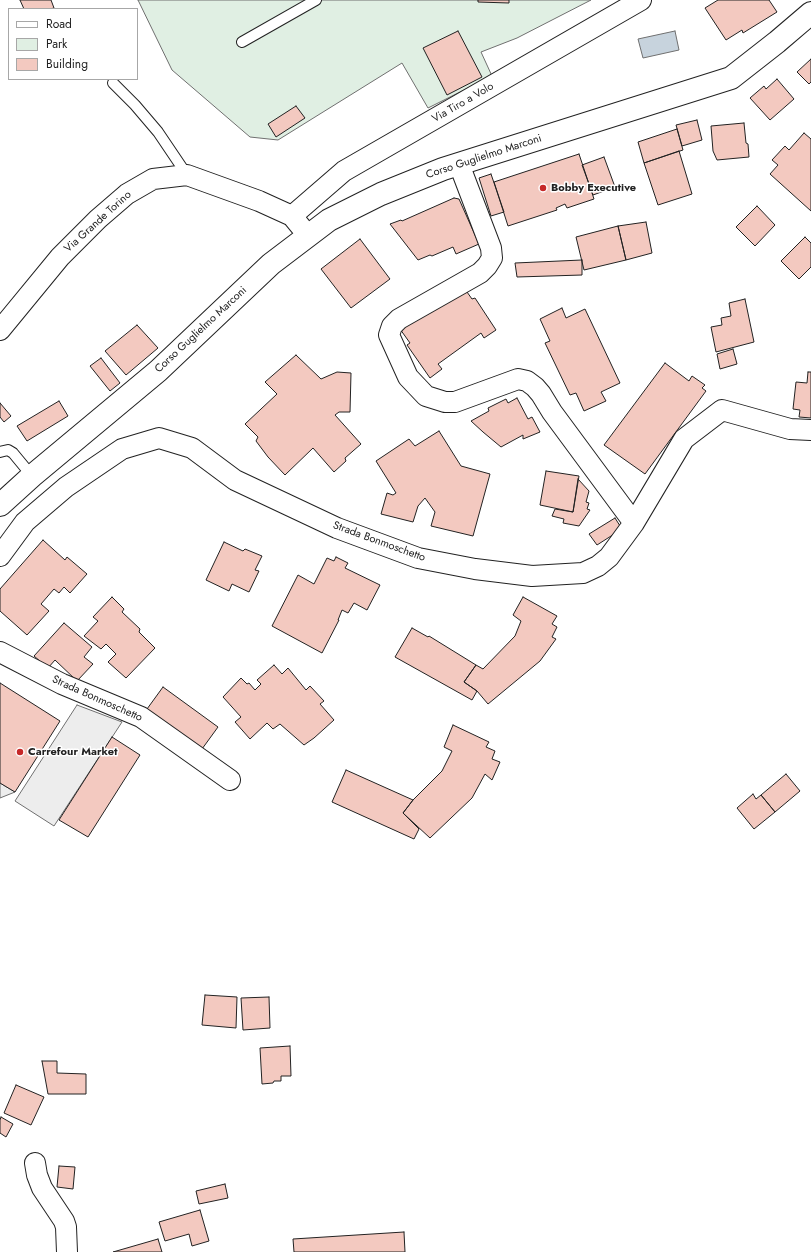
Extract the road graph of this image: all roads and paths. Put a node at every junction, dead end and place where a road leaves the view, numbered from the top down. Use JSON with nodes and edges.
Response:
{"nodes":[{"id":1,"x":316,"y":0,"type":"edge"},
{"id":2,"x":641,"y":0,"type":"edge"},
{"id":3,"x":811,"y":13,"type":"edge"},
{"id":4,"x":242,"y":42,"type":"dead end"},
{"id":5,"x":113,"y":83,"type":"dead end"},
{"id":6,"x":459,"y":164,"type":"junction"},
{"id":7,"x":188,"y":176,"type":"junction"},
{"id":8,"x":292,"y":216,"type":"junction"},
{"id":9,"x":308,"y":236,"type":"junction"},
{"id":10,"x":0,"y":330,"type":"edge"},
{"id":11,"x":811,"y":430,"type":"edge"},
{"id":12,"x":0,"y":452,"type":"edge"},
{"id":13,"x":32,"y":476,"type":"junction"},
{"id":14,"x":0,"y":505,"type":"edge"},
{"id":15,"x":634,"y":523,"type":"junction"},
{"id":16,"x":0,"y":556,"type":"edge"},
{"id":17,"x":0,"y":652,"type":"edge"},
{"id":18,"x":230,"y":780,"type":"dead end"},
{"id":19,"x":35,"y":1163,"type":"dead end"},
{"id":20,"x":67,"y":1252,"type":"edge"}],
"edges":[{"from":1,"to":4,"type":"lane"},
{"from":2,"to":8,"type":"street","name":"Via Tiro a Volo"},
{"from":3,"to":6,"type":"main road","name":"Corso Guglielmo Marconi"},
{"from":5,"to":7,"type":"lane"},
{"from":6,"to":9,"type":"main road","name":"Corso Guglielmo Marconi"},
{"from":6,"to":15,"type":"street"},
{"from":7,"to":8,"type":"street","name":"Via Grande Torino"},
{"from":7,"to":10,"type":"street","name":"Via Grande Torino"},
{"from":8,"to":9,"type":"street","name":"Via Grande Torino"},
{"from":9,"to":13,"type":"main road","name":"Corso Guglielmo Marconi"},
{"from":11,"to":15,"type":"street","name":"Strada Bonmoschetto"},
{"from":12,"to":13,"type":"lane"},
{"from":13,"to":14,"type":"main road","name":"Corso Guglielmo Marconi"},
{"from":15,"to":16,"type":"street","name":"Strada Bonmoschetto"},
{"from":17,"to":18,"type":"street","name":"Strada Bonmoschetto"},
{"from":19,"to":20,"type":"street"}]}
